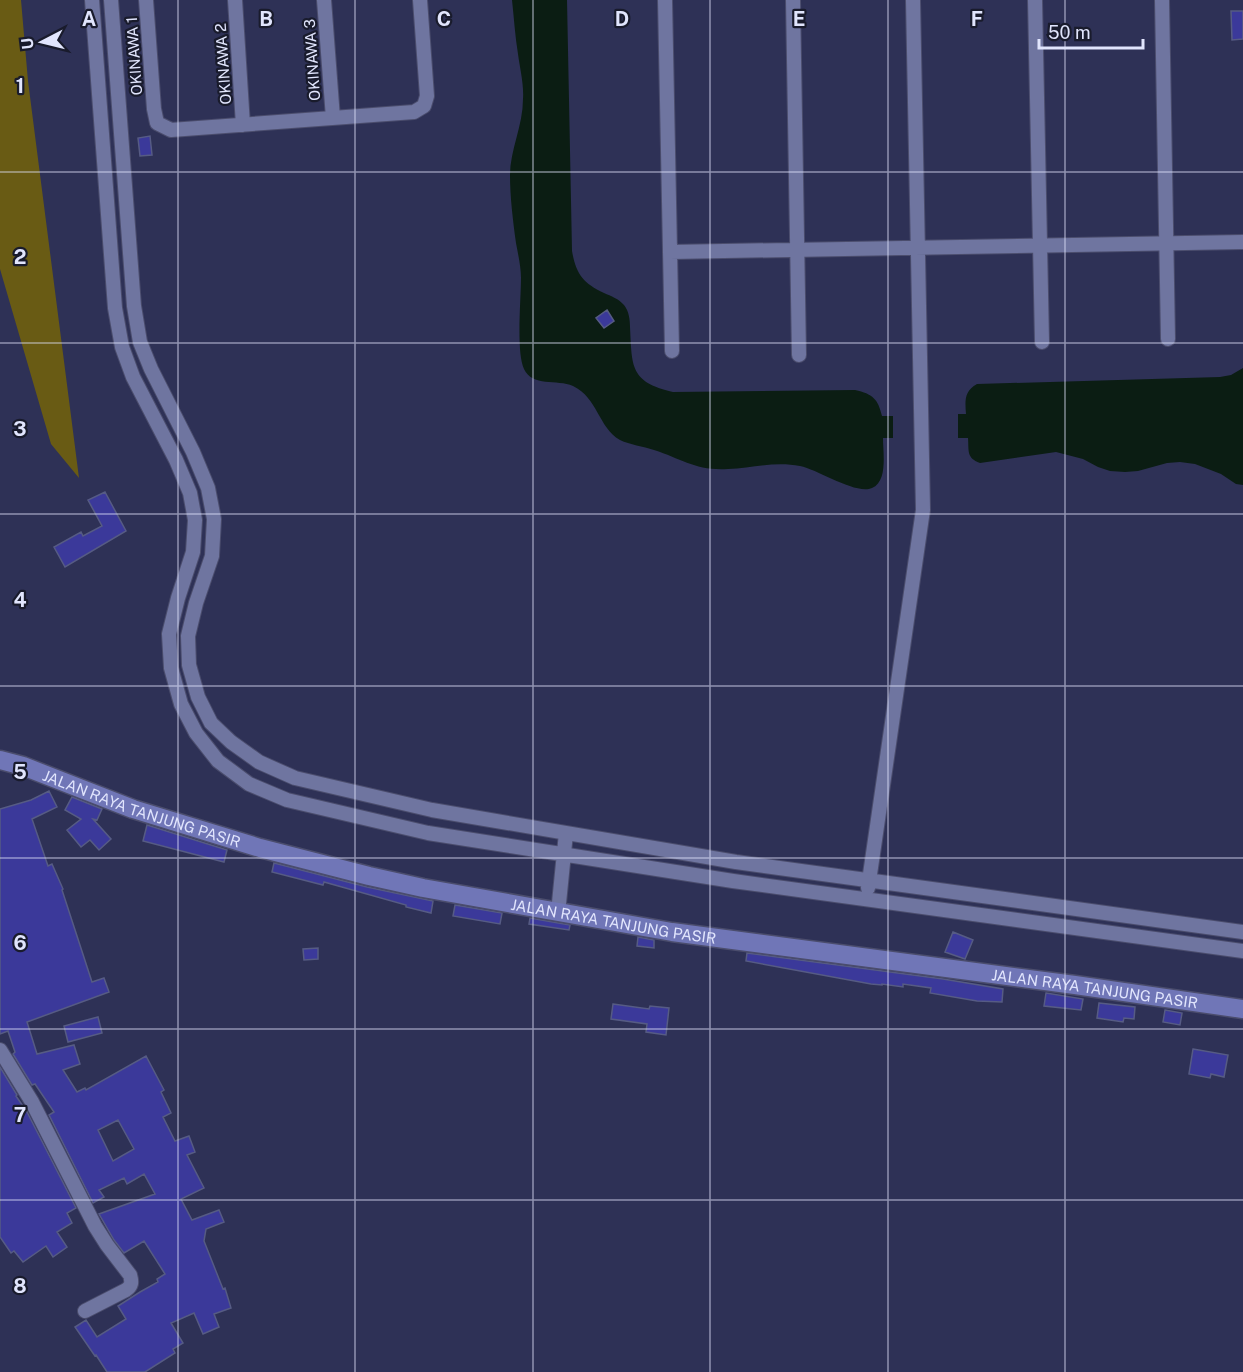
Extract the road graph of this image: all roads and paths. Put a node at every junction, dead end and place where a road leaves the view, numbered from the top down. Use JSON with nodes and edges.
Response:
{"nodes":[{"id":1,"x":92,"y":0,"type":"edge"},
{"id":2,"x":111,"y":0,"type":"edge"},
{"id":3,"x":146,"y":0,"type":"edge"},
{"id":4,"x":235,"y":0,"type":"edge"},
{"id":5,"x":324,"y":0,"type":"edge"},
{"id":6,"x":420,"y":0,"type":"edge"},
{"id":7,"x":665,"y":0,"type":"edge"},
{"id":8,"x":792,"y":0,"type":"edge"},
{"id":9,"x":913,"y":0,"type":"edge"},
{"id":10,"x":1035,"y":0,"type":"edge"},
{"id":11,"x":1162,"y":0,"type":"edge"},
{"id":12,"x":333,"y":118,"type":"junction"},
{"id":13,"x":243,"y":125,"type":"junction"},
{"id":14,"x":1243,"y":242,"type":"edge"},
{"id":15,"x":1167,"y":244,"type":"junction"},
{"id":16,"x":1040,"y":246,"type":"junction"},
{"id":17,"x":918,"y":248,"type":"junction"},
{"id":18,"x":797,"y":250,"type":"junction"},
{"id":19,"x":670,"y":252,"type":"junction"},
{"id":20,"x":1168,"y":339,"type":"dead end"},
{"id":21,"x":1042,"y":342,"type":"dead end"},
{"id":22,"x":672,"y":351,"type":"dead end"},
{"id":23,"x":799,"y":355,"type":"dead end"},
{"id":24,"x":0,"y":760,"type":"edge"},
{"id":25,"x":566,"y":833,"type":"junction"},
{"id":26,"x":564,"y":854,"type":"junction"},
{"id":27,"x":869,"y":880,"type":"junction"},
{"id":28,"x":866,"y":899,"type":"junction"},
{"id":29,"x":558,"y":912,"type":"junction"},
{"id":30,"x":1243,"y":932,"type":"edge"},
{"id":31,"x":1243,"y":951,"type":"edge"},
{"id":32,"x":1243,"y":1009,"type":"edge"},
{"id":33,"x":0,"y":1050,"type":"edge"},
{"id":34,"x":85,"y":1311,"type":"dead end"}],
"edges":[{"from":1,"to":26,"type":"street"},
{"from":2,"to":25,"type":"street"},
{"from":3,"to":13,"type":"street","name":"OKINAWA 1"},
{"from":4,"to":13,"type":"street","name":"OKINAWA 2"},
{"from":5,"to":12,"type":"street","name":"OKINAWA 3"},
{"from":6,"to":12,"type":"street"},
{"from":7,"to":19,"type":"street"},
{"from":8,"to":18,"type":"street"},
{"from":9,"to":17,"type":"street"},
{"from":10,"to":16,"type":"street"},
{"from":11,"to":15,"type":"street"},
{"from":12,"to":13,"type":"street"},
{"from":14,"to":15,"type":"street"},
{"from":15,"to":16,"type":"street"},
{"from":15,"to":20,"type":"street"},
{"from":16,"to":17,"type":"street"},
{"from":16,"to":21,"type":"street"},
{"from":17,"to":18,"type":"street"},
{"from":17,"to":27,"type":"street"},
{"from":18,"to":19,"type":"street"},
{"from":18,"to":23,"type":"street"},
{"from":19,"to":22,"type":"street"},
{"from":24,"to":29,"type":"street","name":"JALAN RAYA TANJUNG PASIR"},
{"from":25,"to":26,"type":"street"},
{"from":25,"to":27,"type":"street"},
{"from":26,"to":28,"type":"street"},
{"from":26,"to":29,"type":"street"},
{"from":27,"to":28,"type":"street"},
{"from":27,"to":30,"type":"street"},
{"from":28,"to":31,"type":"street"},
{"from":29,"to":32,"type":"street","name":"JALAN RAYA TANJUNG PASIR"},
{"from":33,"to":34,"type":"street"}]}
